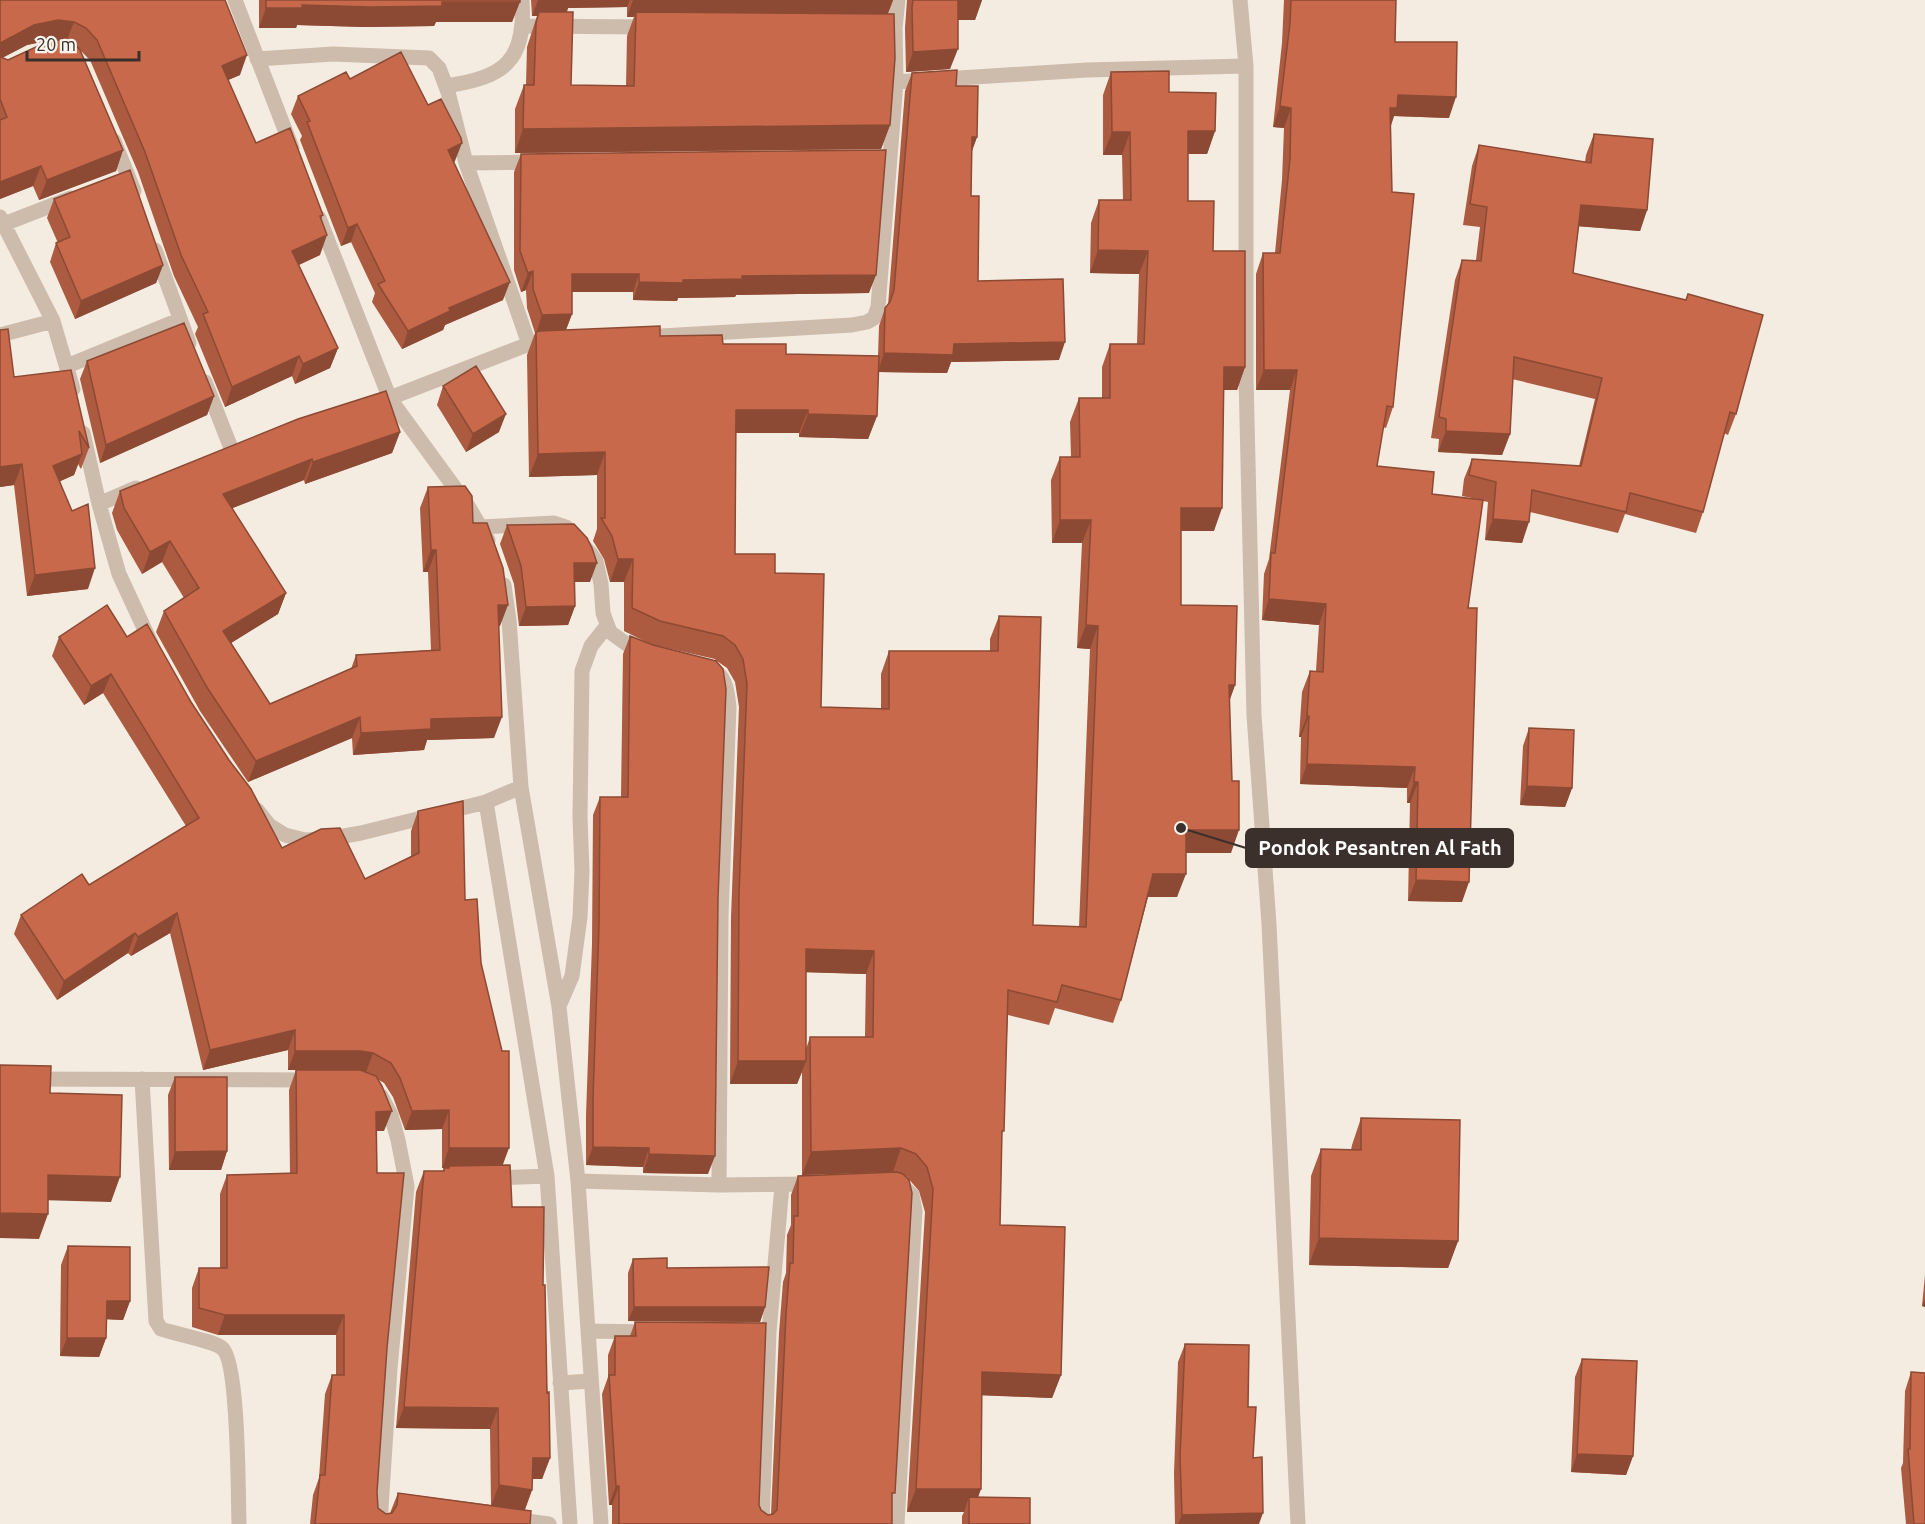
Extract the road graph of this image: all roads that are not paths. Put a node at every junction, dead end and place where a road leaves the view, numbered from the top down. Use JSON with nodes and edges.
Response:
{"nodes":[{"id":1,"x":235,"y":0,"type":"edge"},
{"id":2,"x":522,"y":0,"type":"edge"},
{"id":3,"x":898,"y":0,"type":"edge"},
{"id":4,"x":1240,"y":0,"type":"edge"},
{"id":5,"x":524,"y":26,"type":"junction"},
{"id":6,"x":667,"y":27,"type":"edge"},
{"id":7,"x":257,"y":59,"type":"junction"},
{"id":8,"x":1246,"y":66,"type":"junction"},
{"id":9,"x":896,"y":82,"type":"junction"},
{"id":10,"x":446,"y":86,"type":"junction"},
{"id":11,"x":107,"y":125,"type":"edge"},
{"id":12,"x":295,"y":157,"type":"edge"},
{"id":13,"x":549,"y":162,"type":"edge"},
{"id":14,"x":466,"y":163,"type":"junction"},
{"id":15,"x":87,"y":192,"type":"edge"},
{"id":16,"x":312,"y":200,"type":"edge"},
{"id":17,"x":140,"y":209,"type":"edge"},
{"id":18,"x":2,"y":220,"type":"edge"},
{"id":19,"x":148,"y":232,"type":"edge"},
{"id":20,"x":179,"y":320,"type":"junction"},
{"id":21,"x":53,"y":321,"type":"junction"},
{"id":22,"x":0,"y":334,"type":"edge"},
{"id":23,"x":625,"y":338,"type":"edge"},
{"id":24,"x":565,"y":342,"type":"edge"},
{"id":25,"x":529,"y":344,"type":"junction"},
{"id":26,"x":192,"y":352,"type":"edge"},
{"id":27,"x":67,"y":366,"type":"junction"},
{"id":28,"x":201,"y":373,"type":"edge"},
{"id":29,"x":390,"y":399,"type":"junction"},
{"id":30,"x":75,"y":400,"type":"edge"},
{"id":31,"x":367,"y":406,"type":"edge"},
{"id":32,"x":80,"y":423,"type":"edge"},
{"id":33,"x":231,"y":448,"type":"edge"},
{"id":34,"x":154,"y":480,"type":"edge"},
{"id":35,"x":99,"y":504,"type":"junction"},
{"id":36,"x":481,"y":527,"type":"junction"},
{"id":37,"x":606,"y":627,"type":"junction"},
{"id":38,"x":155,"y":653,"type":"edge"},
{"id":39,"x":666,"y":659,"type":"edge"},
{"id":40,"x":698,"y":664,"type":"edge"},
{"id":41,"x":521,"y":788,"type":"junction"},
{"id":42,"x":249,"y":800,"type":"edge"},
{"id":43,"x":486,"y":802,"type":"junction"},
{"id":44,"x":558,"y":1007,"type":"junction"},
{"id":45,"x":0,"y":1080,"type":"edge"},
{"id":46,"x":142,"y":1080,"type":"junction"},
{"id":47,"x":329,"y":1080,"type":"edge"},
{"id":48,"x":369,"y":1084,"type":"edge"},
{"id":49,"x":547,"y":1176,"type":"junction"},
{"id":50,"x":424,"y":1178,"type":"edge"},
{"id":51,"x":472,"y":1178,"type":"edge"},
{"id":52,"x":578,"y":1181,"type":"junction"},
{"id":53,"x":884,"y":1181,"type":"edge"},
{"id":54,"x":830,"y":1184,"type":"edge"},
{"id":55,"x":719,"y":1185,"type":"junction"},
{"id":56,"x":407,"y":1186,"type":"junction"},
{"id":57,"x":782,"y":1186,"type":"junction"},
{"id":58,"x":588,"y":1331,"type":"junction"},
{"id":59,"x":667,"y":1332,"type":"edge"},
{"id":60,"x":591,"y":1382,"type":"junction"},
{"id":61,"x":560,"y":1383,"type":"junction"},
{"id":62,"x":493,"y":1516,"type":"edge"},
{"id":63,"x":239,"y":1524,"type":"edge"},
{"id":64,"x":380,"y":1524,"type":"edge"},
{"id":65,"x":549,"y":1524,"type":"edge"},
{"id":66,"x":570,"y":1524,"type":"edge"},
{"id":67,"x":601,"y":1524,"type":"edge"},
{"id":68,"x":762,"y":1524,"type":"edge"},
{"id":69,"x":897,"y":1524,"type":"edge"},
{"id":70,"x":1298,"y":1524,"type":"edge"}],
"edges":[{"from":1,"to":7,"type":"street"},
{"from":2,"to":5,"type":"street"},
{"from":3,"to":9,"type":"street"},
{"from":4,"to":8,"type":"street"},
{"from":5,"to":6,"type":"street"},
{"from":5,"to":10,"type":"street"},
{"from":7,"to":10,"type":"street"},
{"from":7,"to":12,"type":"street"},
{"from":8,"to":9,"type":"street"},
{"from":8,"to":70,"type":"street"},
{"from":9,"to":23,"type":"street"},
{"from":10,"to":14,"type":"street"},
{"from":11,"to":17,"type":"street"},
{"from":13,"to":14,"type":"street"},
{"from":14,"to":25,"type":"street"},
{"from":15,"to":18,"type":"street"},
{"from":16,"to":29,"type":"street"},
{"from":18,"to":21,"type":"street"},
{"from":19,"to":20,"type":"street"},
{"from":20,"to":26,"type":"street"},
{"from":20,"to":27,"type":"street"},
{"from":21,"to":22,"type":"street"},
{"from":21,"to":27,"type":"street"},
{"from":24,"to":25,"type":"street"},
{"from":25,"to":29,"type":"street"},
{"from":27,"to":30,"type":"street"},
{"from":28,"to":33,"type":"street"},
{"from":29,"to":31,"type":"street"},
{"from":29,"to":36,"type":"street"},
{"from":32,"to":35,"type":"street"},
{"from":34,"to":35,"type":"street"},
{"from":35,"to":38,"type":"street"},
{"from":36,"to":37,"type":"street"},
{"from":36,"to":41,"type":"street"},
{"from":37,"to":39,"type":"street"},
{"from":37,"to":44,"type":"street"},
{"from":40,"to":55,"type":"street"},
{"from":41,"to":43,"type":"street"},
{"from":41,"to":44,"type":"street"},
{"from":42,"to":43,"type":"street"},
{"from":43,"to":49,"type":"street"},
{"from":44,"to":52,"type":"street"},
{"from":45,"to":46,"type":"street"},
{"from":46,"to":47,"type":"street"},
{"from":46,"to":63,"type":"street"},
{"from":48,"to":56,"type":"street"},
{"from":49,"to":51,"type":"street"},
{"from":49,"to":61,"type":"street"},
{"from":50,"to":56,"type":"street"},
{"from":52,"to":55,"type":"street"},
{"from":52,"to":58,"type":"street"},
{"from":53,"to":69,"type":"street"},
{"from":54,"to":57,"type":"street"},
{"from":55,"to":57,"type":"street"},
{"from":56,"to":64,"type":"street"},
{"from":57,"to":68,"type":"street"},
{"from":58,"to":59,"type":"street"},
{"from":58,"to":60,"type":"street"},
{"from":60,"to":61,"type":"street"},
{"from":60,"to":67,"type":"street"},
{"from":61,"to":66,"type":"street"},
{"from":62,"to":65,"type":"street"}]}
